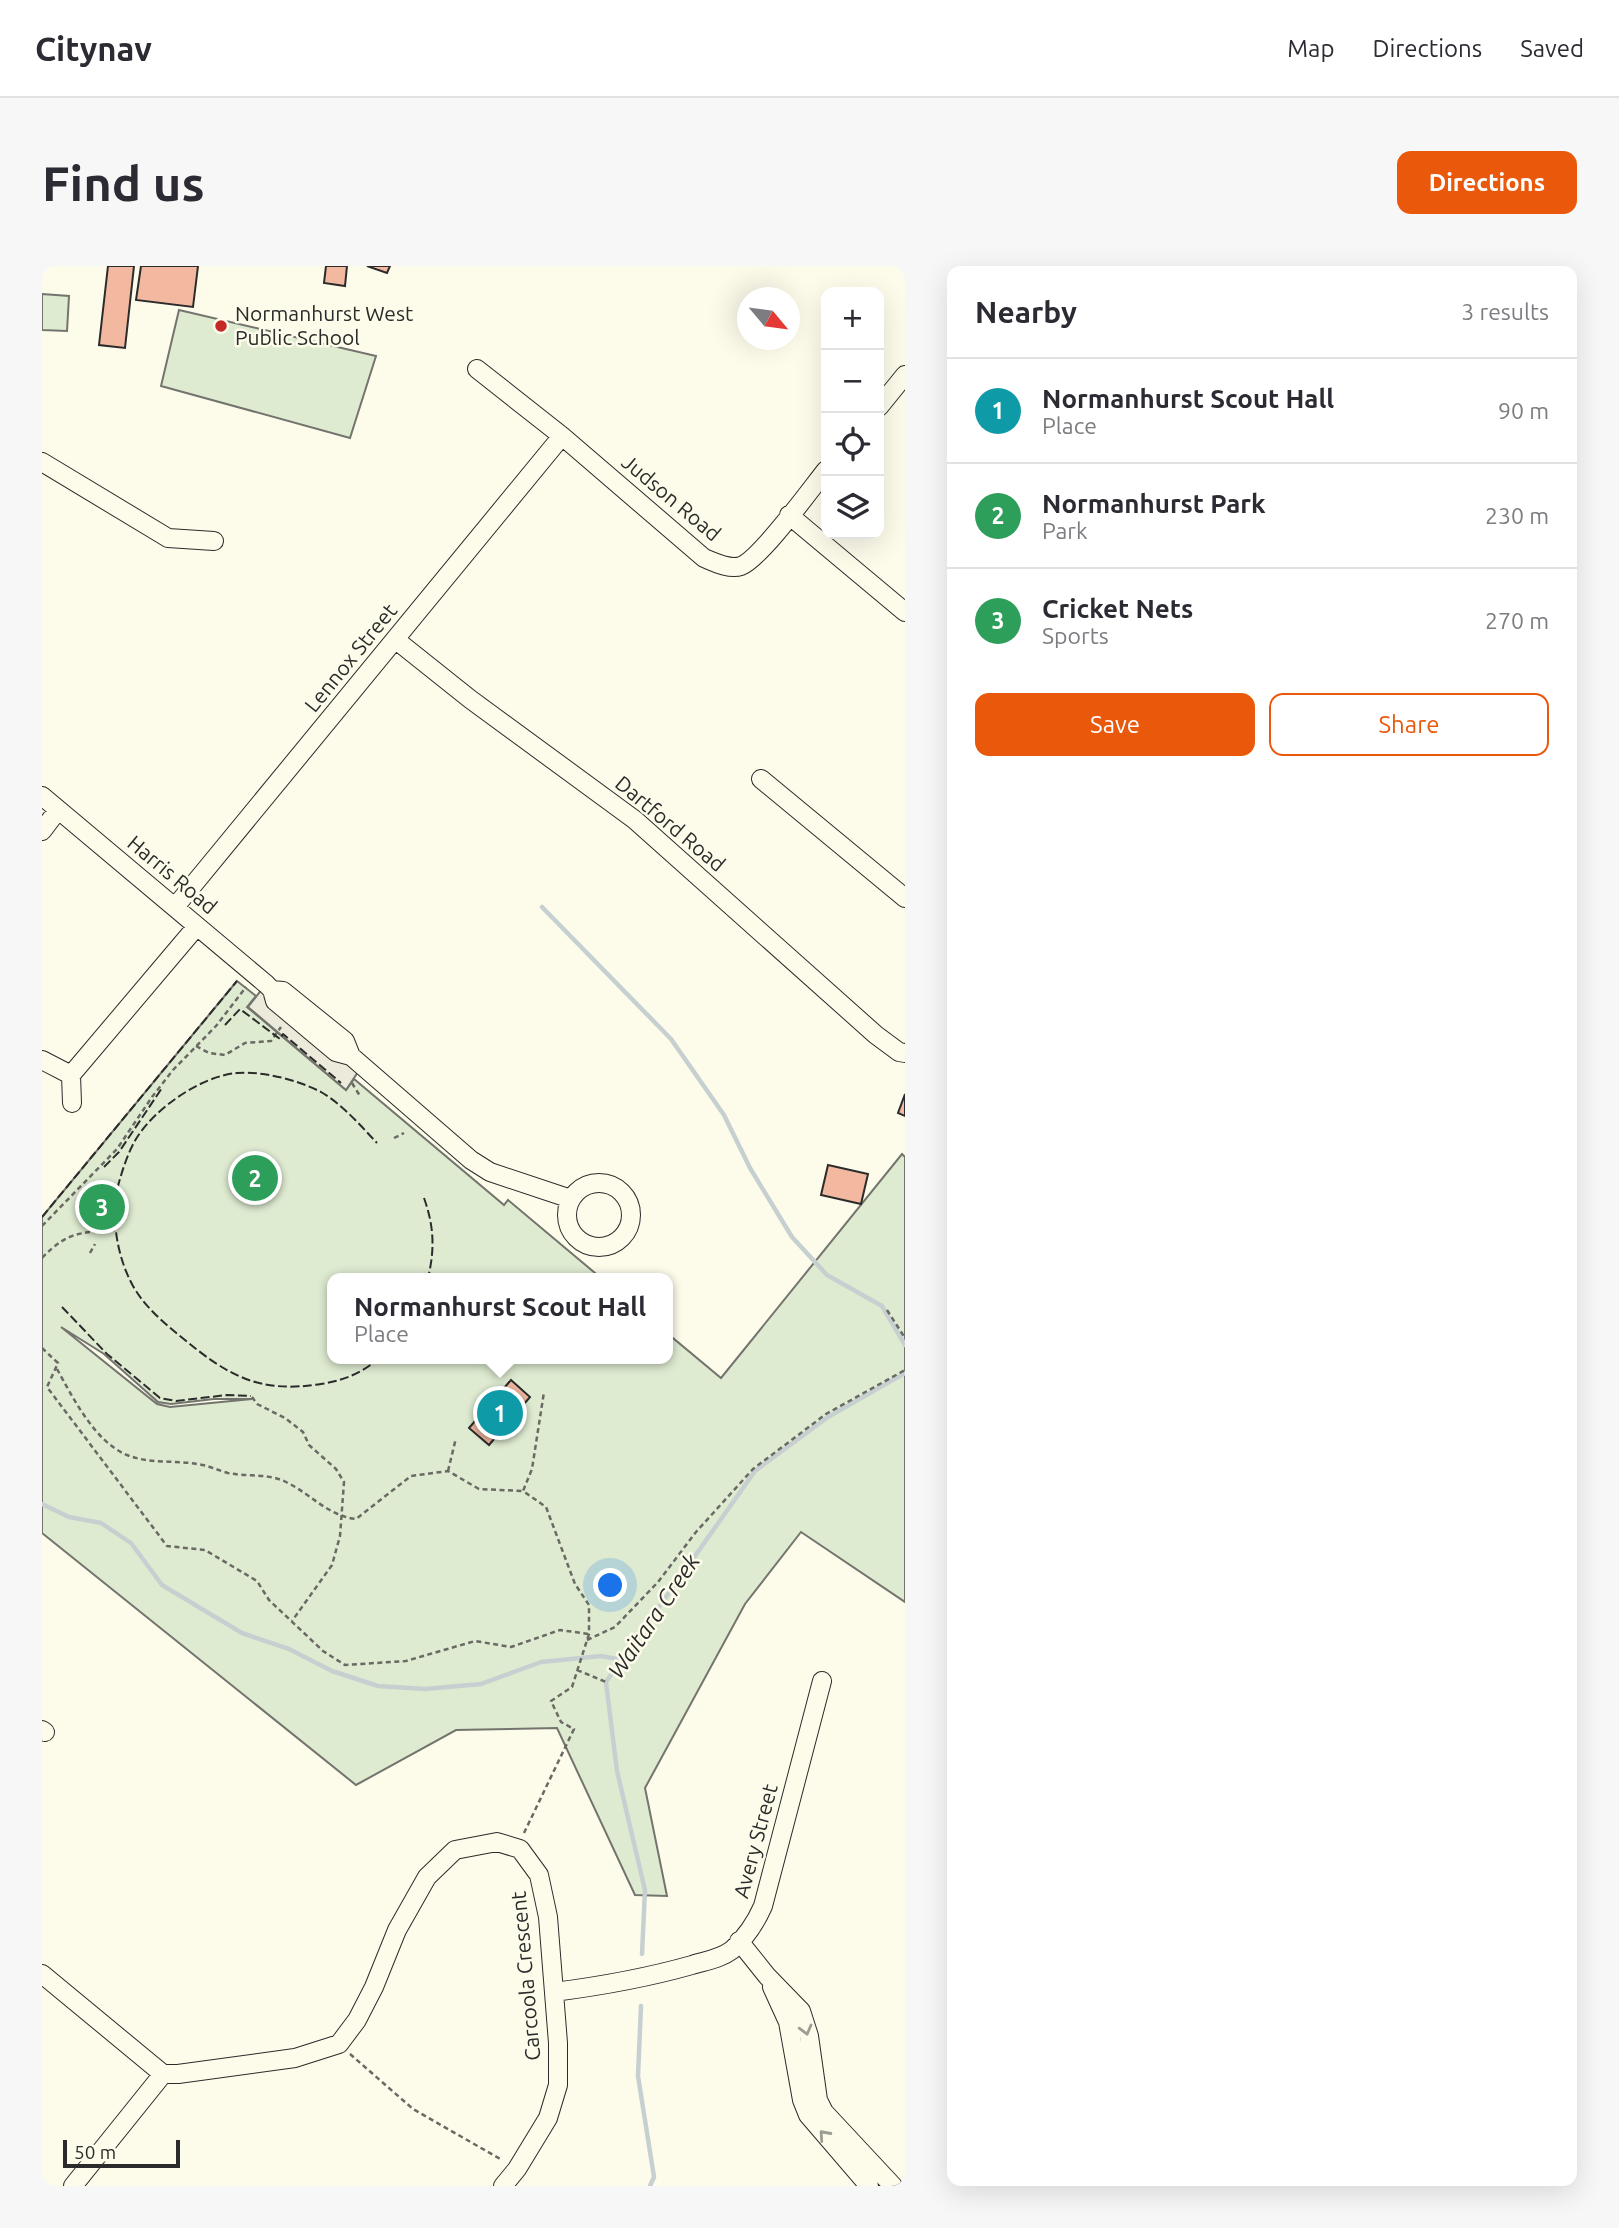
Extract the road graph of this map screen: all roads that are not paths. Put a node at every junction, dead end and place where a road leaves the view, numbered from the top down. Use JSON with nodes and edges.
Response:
{"nodes":[{"id":1,"x":477,"y":369,"type":"dead end"},
{"id":2,"x":905,"y":375,"type":"edge"},
{"id":3,"x":884,"y":401,"type":"edge"},
{"id":4,"x":562,"y":436,"type":"junction"},
{"id":5,"x":42,"y":462,"type":"edge"},
{"id":6,"x":821,"y":476,"type":"edge"},
{"id":7,"x":789,"y":515,"type":"junction"},
{"id":8,"x":214,"y":541,"type":"dead end"},
{"id":9,"x":905,"y":612,"type":"edge"},
{"id":10,"x":396,"y":640,"type":"junction"},
{"id":11,"x":761,"y":779,"type":"dead end"},
{"id":12,"x":42,"y":796,"type":"edge"},
{"id":13,"x":58,"y":810,"type":"junction"},
{"id":14,"x":42,"y":831,"type":"edge"},
{"id":15,"x":905,"y":898,"type":"edge"},
{"id":16,"x":176,"y":908,"type":"junction"},
{"id":17,"x":197,"y":926,"type":"junction"},
{"id":18,"x":272,"y":990,"type":"junction"},
{"id":19,"x":905,"y":1053,"type":"edge"},
{"id":20,"x":351,"y":1056,"type":"junction"},
{"id":21,"x":42,"y":1060,"type":"edge"},
{"id":22,"x":71,"y":1075,"type":"junction"},
{"id":23,"x":72,"y":1103,"type":"dead end"},
{"id":24,"x":563,"y":1196,"type":"dead end"},
{"id":25,"x":822,"y":1681,"type":"dead end"},
{"id":26,"x":739,"y":1941,"type":"junction"},
{"id":27,"x":42,"y":1974,"type":"edge"},
{"id":28,"x":767,"y":1976,"type":"junction"},
{"id":29,"x":554,"y":1992,"type":"junction"},
{"id":30,"x":163,"y":2074,"type":"junction"},
{"id":31,"x":73,"y":2186,"type":"edge"},
{"id":32,"x":503,"y":2186,"type":"edge"},
{"id":33,"x":869,"y":2186,"type":"edge"},
{"id":34,"x":893,"y":2186,"type":"edge"}],
"edges":[{"from":1,"to":4,"type":"street","name":"Judson Road"},
{"from":2,"to":3,"type":"street"},
{"from":4,"to":7,"type":"street","name":"Judson Road"},
{"from":4,"to":10,"type":"street","name":"Lennox Street"},
{"from":5,"to":8,"type":"street"},
{"from":6,"to":7,"type":"street","name":"Judson Road"},
{"from":7,"to":9,"type":"street"},
{"from":10,"to":16,"type":"street","name":"Lennox Street"},
{"from":10,"to":19,"type":"street","name":"Dartford Road"},
{"from":11,"to":15,"type":"street"},
{"from":12,"to":13,"type":"street","name":"Harris Road"},
{"from":13,"to":14,"type":"street"},
{"from":13,"to":16,"type":"street","name":"Harris Road"},
{"from":16,"to":17,"type":"street","name":"Harris Road"},
{"from":17,"to":18,"type":"street","name":"Harris Road"},
{"from":17,"to":22,"type":"street"},
{"from":18,"to":20,"type":"street","name":"Harris Road"},
{"from":18,"to":20,"type":"street","name":"Harris Road"},
{"from":20,"to":24,"type":"street","name":"Harris Road"},
{"from":21,"to":22,"type":"street"},
{"from":22,"to":23,"type":"street"},
{"from":25,"to":26,"type":"street","name":"Avery Street"},
{"from":26,"to":28,"type":"street"},
{"from":26,"to":29,"type":"street","name":"Avery Street"},
{"from":27,"to":30,"type":"street"},
{"from":33,"to":28,"type":"street","one_way":true},
{"from":28,"to":34,"type":"street","one_way":true},
{"from":29,"to":30,"type":"street","name":"Carcoola Crescent"},
{"from":29,"to":32,"type":"street","name":"Carcoola Crescent"},
{"from":30,"to":31,"type":"street"}]}
